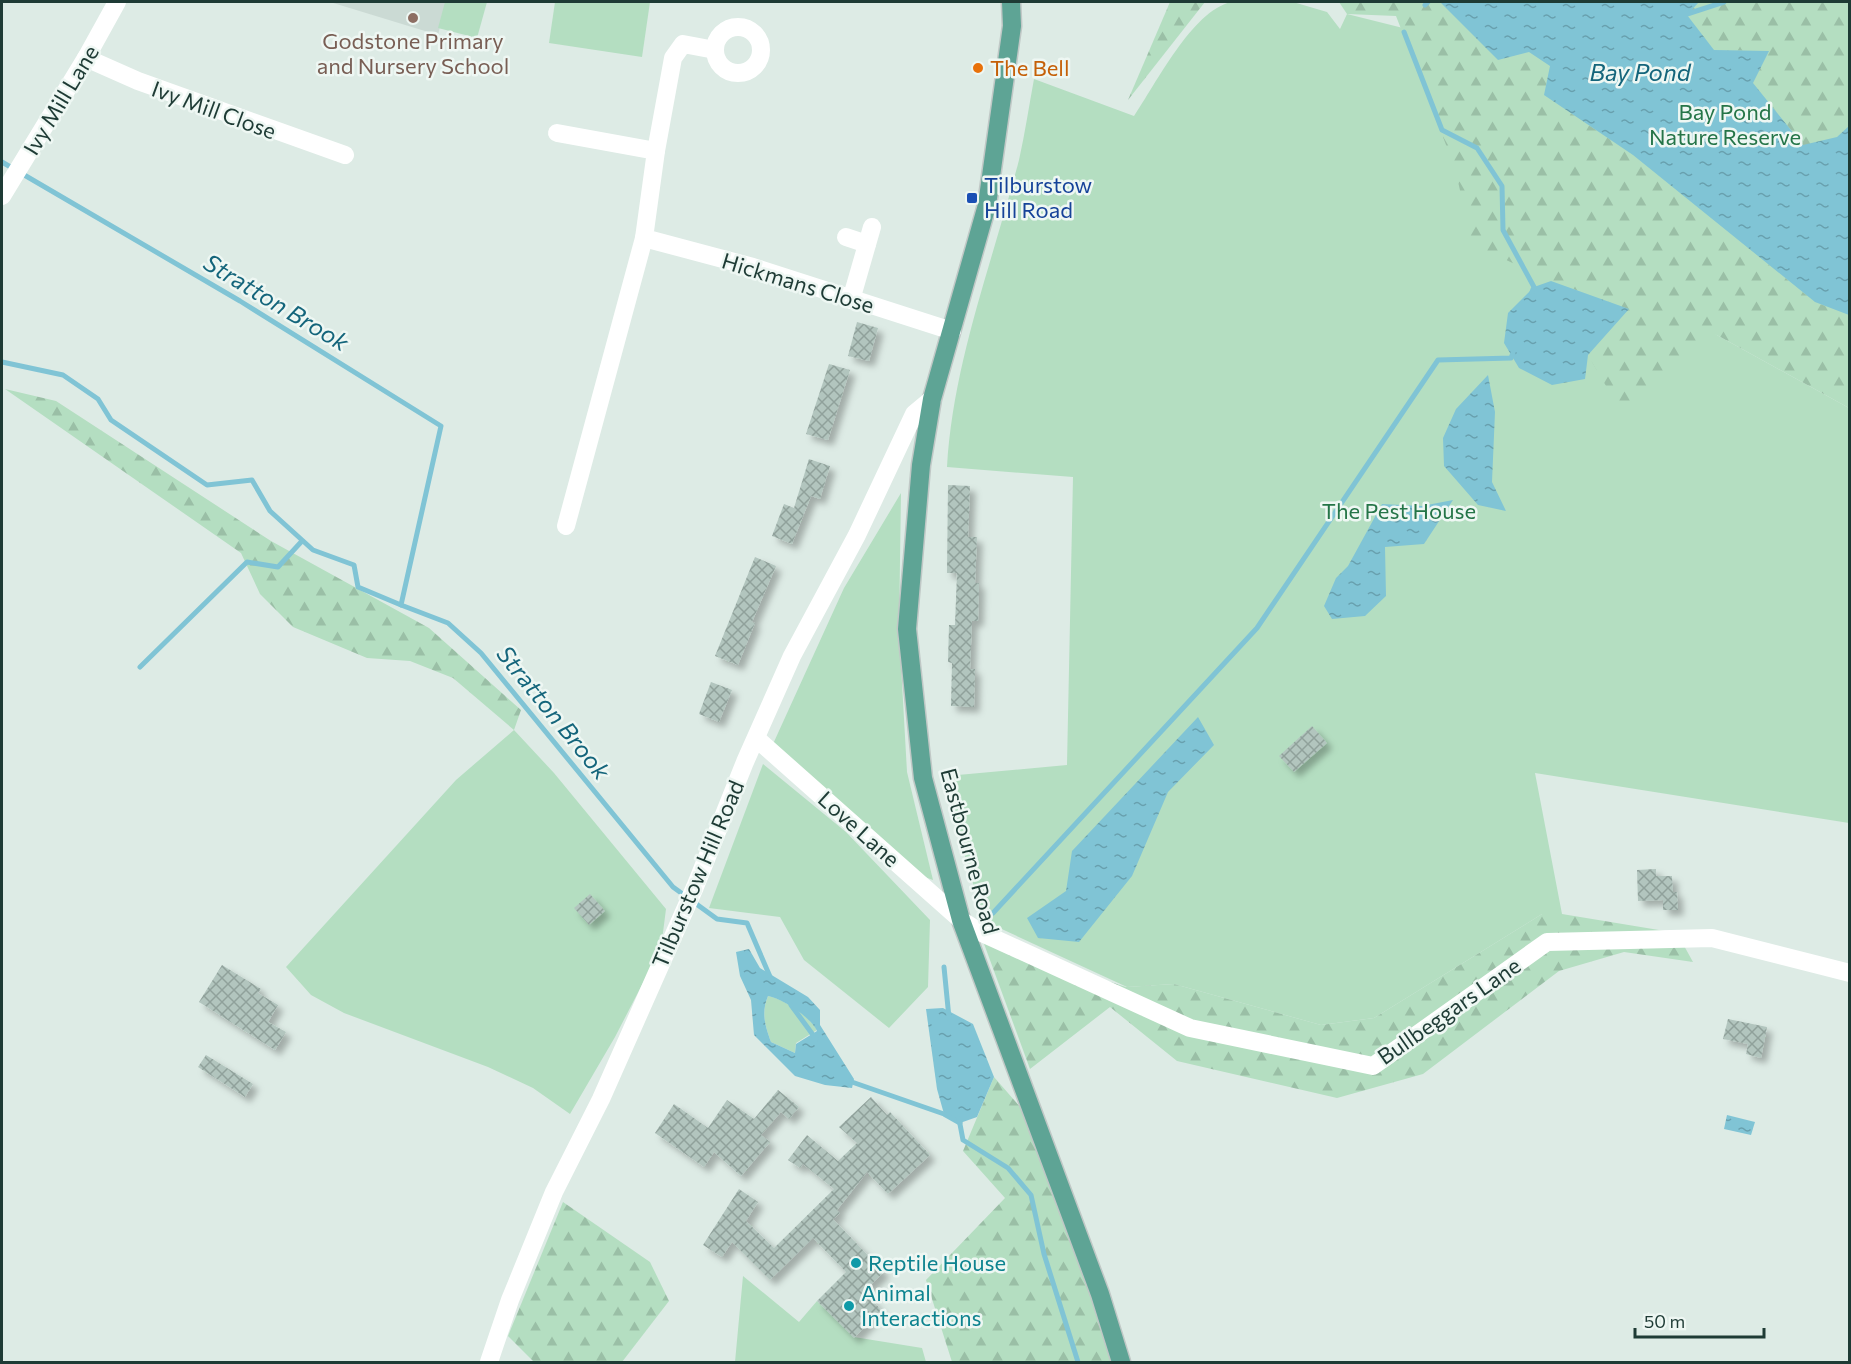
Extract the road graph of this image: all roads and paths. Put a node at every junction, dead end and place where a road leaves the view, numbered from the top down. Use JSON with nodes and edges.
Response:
{"nodes":[{"id":1,"x":117,"y":2,"type":"edge"},
{"id":2,"x":1011,"y":2,"type":"edge"},
{"id":3,"x":715,"y":50,"type":"dead end"},
{"id":4,"x":87,"y":58,"type":"junction"},
{"id":5,"x":557,"y":133,"type":"dead end"},
{"id":6,"x":656,"y":151,"type":"junction"},
{"id":7,"x":345,"y":155,"type":"dead end"},
{"id":8,"x":2,"y":196,"type":"edge"},
{"id":9,"x":846,"y":237,"type":"dead end"},
{"id":10,"x":644,"y":238,"type":"junction"},
{"id":11,"x":851,"y":300,"type":"junction"},
{"id":12,"x":952,"y":331,"type":"junction"},
{"id":13,"x":932,"y":399,"type":"junction"},
{"id":14,"x":566,"y":526,"type":"dead end"},
{"id":15,"x":757,"y":740,"type":"junction"},
{"id":16,"x":961,"y":920,"type":"junction"},
{"id":17,"x":1850,"y":973,"type":"edge"},
{"id":18,"x":489,"y":1362,"type":"edge"},
{"id":19,"x":1121,"y":1362,"type":"edge"}],
"edges":[{"from":1,"to":4,"type":"street","name":"Ivy Mill Lane"},
{"from":2,"to":12,"type":"main road","name":"Eastbourne Road"},
{"from":3,"to":6,"type":"street"},
{"from":4,"to":7,"type":"street","name":"Ivy Mill Close"},
{"from":4,"to":8,"type":"street","name":"Ivy Mill Lane"},
{"from":5,"to":6,"type":"street"},
{"from":6,"to":10,"type":"street"},
{"from":9,"to":11,"type":"street"},
{"from":10,"to":11,"type":"street","name":"Hickmans Close"},
{"from":10,"to":14,"type":"street"},
{"from":11,"to":12,"type":"street","name":"Hickmans Close"},
{"from":12,"to":13,"type":"main road","name":"Eastbourne Road"},
{"from":13,"to":15,"type":"street","name":"Tilburstow Hill Road"},
{"from":13,"to":16,"type":"main road","name":"Eastbourne Road"},
{"from":15,"to":16,"type":"street","name":"Love Lane"},
{"from":15,"to":18,"type":"street","name":"Tilburstow Hill Road"},
{"from":16,"to":17,"type":"street","name":"Bullbeggars Lane"},
{"from":16,"to":19,"type":"main road","name":"Eastbourne Road"}]}
